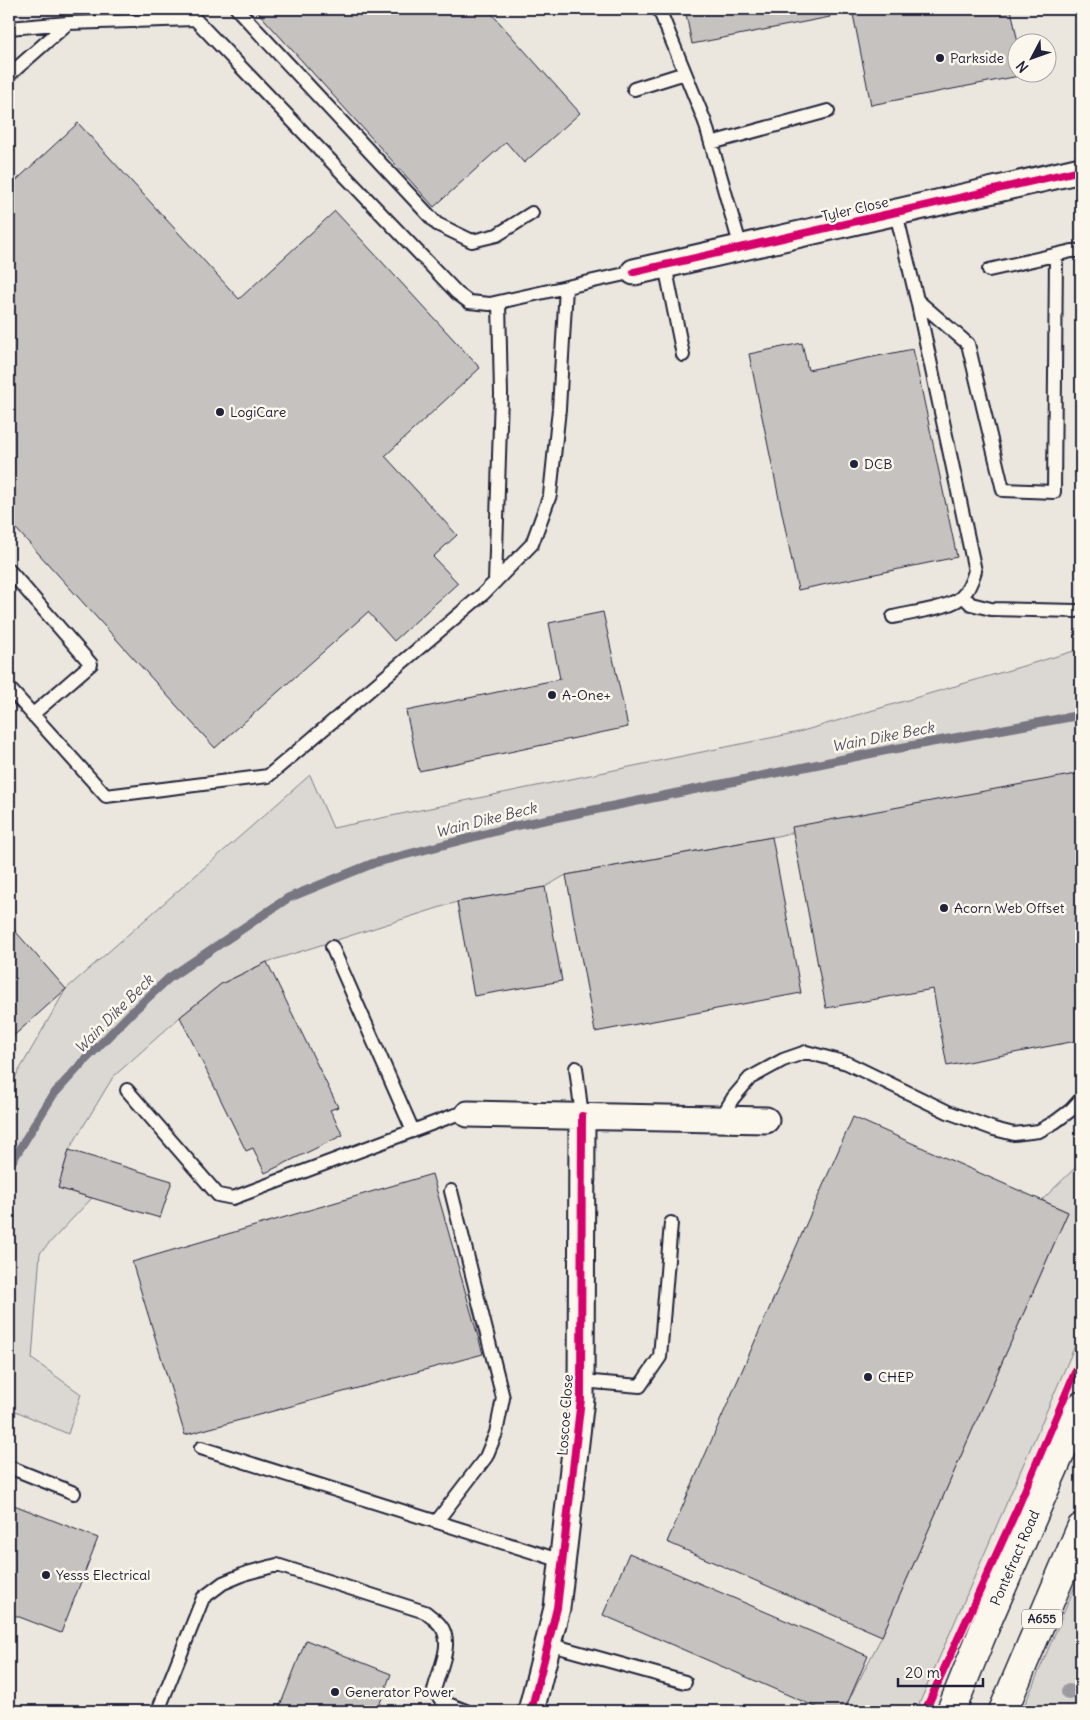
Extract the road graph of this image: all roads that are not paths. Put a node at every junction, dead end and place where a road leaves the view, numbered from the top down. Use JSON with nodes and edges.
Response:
{"nodes":[{"id":1,"x":237,"y":9,"type":"edge"},
{"id":2,"x":659,"y":9,"type":"edge"},
{"id":3,"x":68,"y":23,"type":"junction"},
{"id":4,"x":9,"y":28,"type":"edge"},
{"id":5,"x":685,"y":73,"type":"junction"},
{"id":6,"x":9,"y":75,"type":"edge"},
{"id":7,"x":634,"y":89,"type":"dead end"},
{"id":8,"x":828,"y":111,"type":"dead end"},
{"id":9,"x":711,"y":143,"type":"junction"},
{"id":10,"x":1081,"y":170,"type":"edge"},
{"id":11,"x":532,"y":213,"type":"dead end"},
{"id":12,"x":896,"y":213,"type":"junction"},
{"id":13,"x":741,"y":248,"type":"junction"},
{"id":14,"x":1081,"y":251,"type":"edge"},
{"id":15,"x":1056,"y":254,"type":"junction"},
{"id":16,"x":665,"y":265,"type":"junction"},
{"id":17,"x":988,"y":270,"type":"dead end"},
{"id":18,"x":634,"y":272,"type":"joint"},
{"id":19,"x":566,"y":287,"type":"junction"},
{"id":20,"x":917,"y":300,"type":"junction"},
{"id":21,"x":499,"y":302,"type":"junction"},
{"id":22,"x":683,"y":356,"type":"dead end"},
{"id":23,"x":9,"y":570,"type":"edge"},
{"id":24,"x":495,"y":582,"type":"junction"},
{"id":25,"x":963,"y":596,"type":"junction"},
{"id":26,"x":1076,"y":611,"type":"dead end"},
{"id":27,"x":893,"y":617,"type":"dead end"},
{"id":28,"x":9,"y":688,"type":"edge"},
{"id":29,"x":32,"y":715,"type":"junction"},
{"id":30,"x":332,"y":947,"type":"dead end"},
{"id":31,"x":576,"y":1068,"type":"dead end"},
{"id":32,"x":127,"y":1090,"type":"dead end"},
{"id":33,"x":1081,"y":1099,"type":"edge"},
{"id":34,"x":468,"y":1114,"type":"joint"},
{"id":35,"x":582,"y":1116,"type":"junction"},
{"id":36,"x":721,"y":1118,"type":"junction"},
{"id":37,"x":766,"y":1120,"type":"dead end"},
{"id":38,"x":413,"y":1131,"type":"junction"},
{"id":39,"x":451,"y":1191,"type":"dead end"},
{"id":40,"x":671,"y":1223,"type":"dead end"},
{"id":41,"x":581,"y":1381,"type":"junction"},
{"id":42,"x":1081,"y":1406,"type":"edge"},
{"id":43,"x":201,"y":1448,"type":"dead end"},
{"id":44,"x":9,"y":1467,"type":"edge"},
{"id":45,"x":74,"y":1493,"type":"dead end"},
{"id":46,"x":437,"y":1521,"type":"junction"},
{"id":47,"x":1081,"y":1528,"type":"edge"},
{"id":48,"x":562,"y":1561,"type":"junction"},
{"id":49,"x":548,"y":1644,"type":"junction"},
{"id":50,"x":685,"y":1682,"type":"dead end"},
{"id":51,"x":158,"y":1711,"type":"edge"},
{"id":52,"x":466,"y":1711,"type":"edge"},
{"id":53,"x":531,"y":1711,"type":"edge"},
{"id":54,"x":951,"y":1711,"type":"edge"},
{"id":55,"x":1003,"y":1711,"type":"edge"}],
"edges":[{"from":1,"to":11,"type":"lane"},
{"from":2,"to":5,"type":"lane"},
{"from":3,"to":4,"type":"lane"},
{"from":3,"to":6,"type":"lane"},
{"from":3,"to":21,"type":"lane"},
{"from":5,"to":7,"type":"lane"},
{"from":5,"to":9,"type":"lane"},
{"from":8,"to":9,"type":"lane"},
{"from":9,"to":13,"type":"lane"},
{"from":10,"to":12,"type":"street","name":"Tyler Close"},
{"from":12,"to":13,"type":"street","name":"Tyler Close"},
{"from":12,"to":20,"type":"lane"},
{"from":13,"to":16,"type":"street","name":"Tyler Close"},
{"from":14,"to":15,"type":"lane"},
{"from":15,"to":17,"type":"lane"},
{"from":15,"to":20,"type":"lane"},
{"from":16,"to":18,"type":"street","name":"Tyler Close"},
{"from":16,"to":22,"type":"lane"},
{"from":18,"to":19,"type":"lane"},
{"from":19,"to":21,"type":"lane"},
{"from":19,"to":24,"type":"lane"},
{"from":20,"to":25,"type":"lane"},
{"from":21,"to":24,"type":"lane"},
{"from":23,"to":29,"type":"lane"},
{"from":24,"to":29,"type":"lane"},
{"from":25,"to":26,"type":"lane"},
{"from":25,"to":27,"type":"lane"},
{"from":28,"to":29,"type":"lane"},
{"from":30,"to":38,"type":"lane"},
{"from":31,"to":35,"type":"lane"},
{"from":32,"to":38,"type":"lane"},
{"from":33,"to":36,"type":"lane"},
{"from":34,"to":35,"type":"street"},
{"from":34,"to":38,"type":"lane"},
{"from":35,"to":36,"type":"street"},
{"from":35,"to":41,"type":"street","name":"Loscoe Close"},
{"from":36,"to":37,"type":"street"},
{"from":39,"to":46,"type":"lane"},
{"from":40,"to":41,"type":"lane"},
{"from":41,"to":48,"type":"street","name":"Loscoe Close"},
{"from":42,"to":54,"type":"main road","name":"Pontefract Road"},
{"from":43,"to":46,"type":"lane"},
{"from":44,"to":45,"type":"lane"},
{"from":46,"to":48,"type":"lane"},
{"from":47,"to":55,"type":"main road","number":"A655"},
{"from":48,"to":49,"type":"street","name":"Loscoe Close"},
{"from":49,"to":50,"type":"lane"},
{"from":49,"to":53,"type":"street","name":"Loscoe Close"},
{"from":51,"to":52,"type":"lane"}]}
